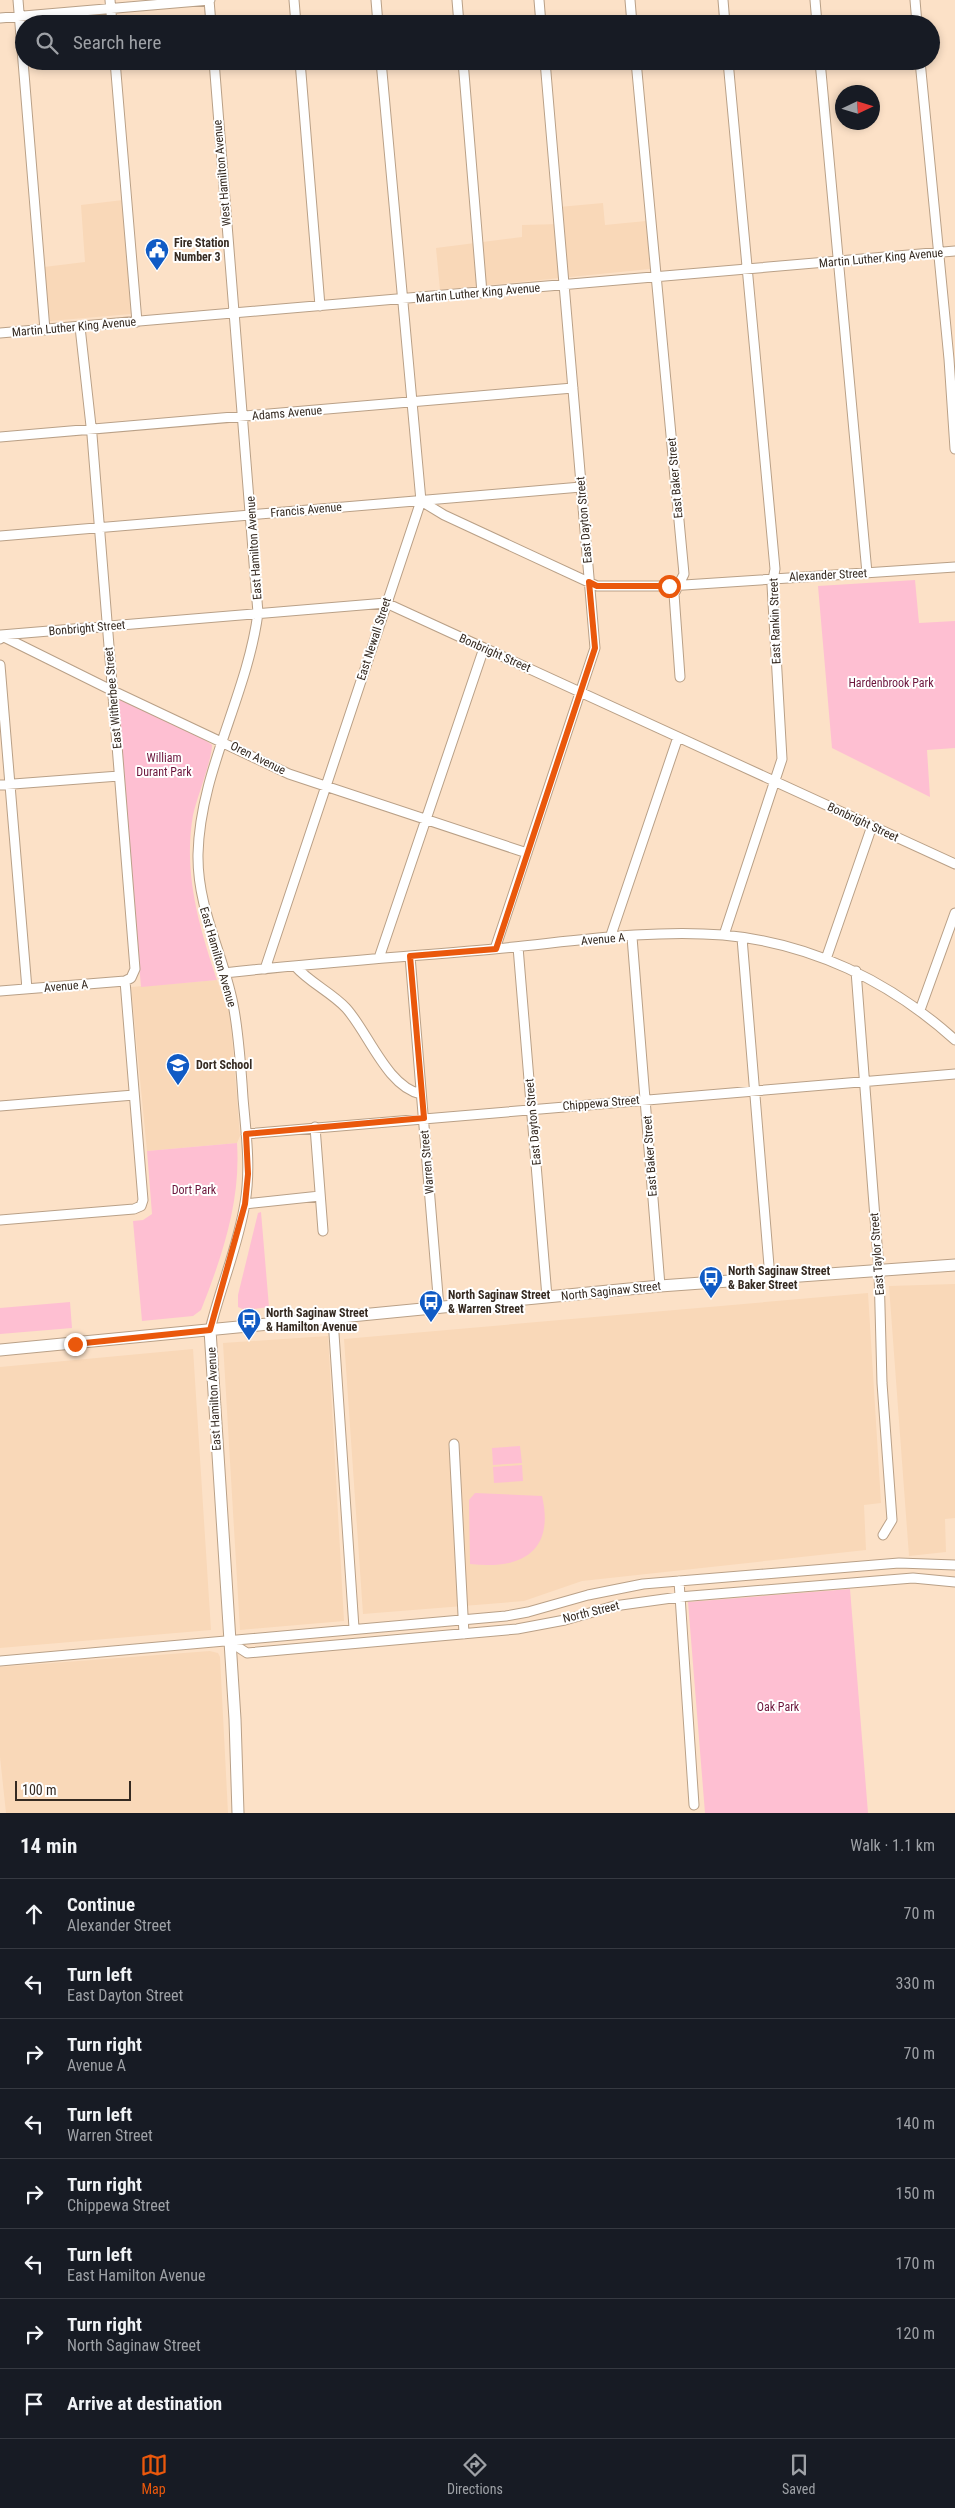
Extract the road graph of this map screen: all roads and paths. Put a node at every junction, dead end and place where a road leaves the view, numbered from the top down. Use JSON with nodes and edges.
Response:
{"nodes":[{"id":1,"x":18,"y":0,"type":"edge"},
{"id":2,"x":210,"y":0,"type":"edge"},
{"id":3,"x":294,"y":0,"type":"edge"},
{"id":4,"x":376,"y":0,"type":"edge"},
{"id":5,"x":457,"y":0,"type":"edge"},
{"id":6,"x":539,"y":0,"type":"edge"},
{"id":7,"x":630,"y":0,"type":"edge"},
{"id":8,"x":723,"y":0,"type":"edge"},
{"id":9,"x":815,"y":0,"type":"edge"},
{"id":10,"x":915,"y":0,"type":"edge"},
{"id":11,"x":110,"y":4,"type":"edge"},
{"id":12,"x":19,"y":15,"type":"edge"},
{"id":13,"x":27,"y":15,"type":"edge"},
{"id":14,"x":211,"y":15,"type":"edge"},
{"id":15,"x":295,"y":15,"type":"edge"},
{"id":16,"x":377,"y":15,"type":"edge"},
{"id":17,"x":458,"y":15,"type":"edge"},
{"id":18,"x":540,"y":15,"type":"edge"},
{"id":19,"x":631,"y":15,"type":"edge"},
{"id":20,"x":724,"y":15,"type":"edge"},
{"id":21,"x":816,"y":15,"type":"edge"},
{"id":22,"x":916,"y":15,"type":"edge"},
{"id":23,"x":15,"y":16,"type":"edge"},
{"id":24,"x":0,"y":18,"type":"edge"},
{"id":25,"x":23,"y":70,"type":"edge"},
{"id":26,"x":116,"y":70,"type":"edge"},
{"id":27,"x":215,"y":70,"type":"edge"},
{"id":28,"x":301,"y":70,"type":"edge"},
{"id":29,"x":382,"y":70,"type":"edge"},
{"id":30,"x":463,"y":70,"type":"edge"},
{"id":31,"x":545,"y":70,"type":"edge"},
{"id":32,"x":637,"y":70,"type":"edge"},
{"id":33,"x":729,"y":70,"type":"edge"},
{"id":34,"x":821,"y":70,"type":"edge"},
{"id":35,"x":921,"y":70,"type":"edge"},
{"id":36,"x":955,"y":251,"type":"edge"},
{"id":37,"x":937,"y":253,"type":"junction"},
{"id":38,"x":838,"y":262,"type":"junction"},
{"id":39,"x":747,"y":270,"type":"junction"},
{"id":40,"x":655,"y":278,"type":"junction"},
{"id":41,"x":563,"y":286,"type":"junction"},
{"id":42,"x":482,"y":293,"type":"junction"},
{"id":43,"x":401,"y":300,"type":"junction"},
{"id":44,"x":320,"y":306,"type":"junction"},
{"id":45,"x":234,"y":314,"type":"junction"},
{"id":46,"x":137,"y":322,"type":"junction"},
{"id":47,"x":80,"y":326,"type":"junction"},
{"id":48,"x":45,"y":330,"type":"junction"},
{"id":49,"x":0,"y":333,"type":"edge"},
{"id":50,"x":573,"y":388,"type":"junction"},
{"id":51,"x":412,"y":402,"type":"junction"},
{"id":52,"x":243,"y":418,"type":"junction"},
{"id":53,"x":91,"y":429,"type":"junction"},
{"id":54,"x":0,"y":437,"type":"edge"},
{"id":55,"x":955,"y":449,"type":"edge"},
{"id":56,"x":581,"y":487,"type":"junction"},
{"id":57,"x":421,"y":501,"type":"junction"},
{"id":58,"x":251,"y":515,"type":"junction"},
{"id":59,"x":99,"y":527,"type":"junction"},
{"id":60,"x":0,"y":536,"type":"edge"},
{"id":61,"x":955,"y":567,"type":"edge"},
{"id":62,"x":867,"y":572,"type":"junction"},
{"id":63,"x":772,"y":578,"type":"junction"},
{"id":64,"x":589,"y":582,"type":"junction"},
{"id":65,"x":679,"y":585,"type":"junction"},
{"id":66,"x":386,"y":603,"type":"junction"},
{"id":67,"x":258,"y":614,"type":"junction"},
{"id":68,"x":107,"y":626,"type":"junction"},
{"id":69,"x":0,"y":636,"type":"edge"},
{"id":70,"x":484,"y":648,"type":"junction"},
{"id":71,"x":0,"y":665,"type":"edge"},
{"id":72,"x":680,"y":677,"type":"dead end"},
{"id":73,"x":111,"y":690,"type":"junction"},
{"id":74,"x":581,"y":691,"type":"junction"},
{"id":75,"x":678,"y":737,"type":"junction"},
{"id":76,"x":223,"y":742,"type":"junction"},
{"id":77,"x":119,"y":776,"type":"junction"},
{"id":78,"x":775,"y":782,"type":"junction"},
{"id":79,"x":4,"y":784,"type":"edge"},
{"id":80,"x":325,"y":785,"type":"junction"},
{"id":81,"x":426,"y":819,"type":"junction"},
{"id":82,"x":872,"y":826,"type":"junction"},
{"id":83,"x":527,"y":853,"type":"junction"},
{"id":84,"x":955,"y":864,"type":"edge"},
{"id":85,"x":955,"y":913,"type":"edge"},
{"id":86,"x":724,"y":935,"type":"junction"},
{"id":87,"x":632,"y":937,"type":"junction"},
{"id":88,"x":610,"y":938,"type":"junction"},
{"id":89,"x":742,"y":938,"type":"junction"},
{"id":90,"x":518,"y":947,"type":"junction"},
{"id":91,"x":496,"y":949,"type":"junction"},
{"id":92,"x":410,"y":956,"type":"junction"},
{"id":93,"x":379,"y":958,"type":"junction"},
{"id":94,"x":826,"y":959,"type":"junction"},
{"id":95,"x":295,"y":966,"type":"junction"},
{"id":96,"x":265,"y":969,"type":"junction"},
{"id":97,"x":856,"y":971,"type":"junction"},
{"id":98,"x":224,"y":973,"type":"junction"},
{"id":99,"x":128,"y":980,"type":"junction"},
{"id":100,"x":27,"y":989,"type":"junction"},
{"id":101,"x":0,"y":991,"type":"edge"},
{"id":102,"x":920,"y":1010,"type":"junction"},
{"id":103,"x":955,"y":1040,"type":"edge"},
{"id":104,"x":955,"y":1074,"type":"edge"},
{"id":105,"x":864,"y":1082,"type":"junction"},
{"id":106,"x":753,"y":1091,"type":"junction"},
{"id":107,"x":421,"y":1094,"type":"junction"},
{"id":108,"x":134,"y":1095,"type":"junction"},
{"id":109,"x":646,"y":1100,"type":"junction"},
{"id":110,"x":0,"y":1106,"type":"edge"},
{"id":111,"x":533,"y":1109,"type":"junction"},
{"id":112,"x":424,"y":1118,"type":"junction"},
{"id":113,"x":315,"y":1127,"type":"junction"},
{"id":114,"x":246,"y":1134,"type":"junction"},
{"id":115,"x":320,"y":1196,"type":"junction"},
{"id":116,"x":245,"y":1204,"type":"junction"},
{"id":117,"x":0,"y":1220,"type":"edge"},
{"id":118,"x":323,"y":1231,"type":"dead end"},
{"id":119,"x":955,"y":1265,"type":"edge"},
{"id":120,"x":879,"y":1270,"type":"junction"},
{"id":121,"x":770,"y":1278,"type":"junction"},
{"id":122,"x":660,"y":1286,"type":"junction"},
{"id":123,"x":548,"y":1297,"type":"junction"},
{"id":124,"x":439,"y":1308,"type":"junction"},
{"id":125,"x":333,"y":1318,"type":"junction"},
{"id":126,"x":210,"y":1330,"type":"junction"},
{"id":127,"x":0,"y":1350,"type":"edge"},
{"id":128,"x":454,"y":1444,"type":"dead end"},
{"id":129,"x":883,"y":1535,"type":"dead end"},
{"id":130,"x":955,"y":1565,"type":"edge"},
{"id":131,"x":859,"y":1566,"type":"junction"},
{"id":132,"x":679,"y":1581,"type":"junction"},
{"id":133,"x":860,"y":1581,"type":"junction"},
{"id":134,"x":955,"y":1582,"type":"edge"},
{"id":135,"x":679,"y":1597,"type":"junction"},
{"id":136,"x":464,"y":1620,"type":"junction"},
{"id":137,"x":354,"y":1628,"type":"junction"},
{"id":138,"x":464,"y":1634,"type":"junction"},
{"id":139,"x":230,"y":1642,"type":"junction"},
{"id":140,"x":0,"y":1661,"type":"edge"},
{"id":141,"x":694,"y":1805,"type":"dead end"},
{"id":142,"x":238,"y":1813,"type":"edge"}],
"edges":[{"from":1,"to":12,"type":"street"},
{"from":2,"to":11,"type":"street"},
{"from":2,"to":14,"type":"street"},
{"from":3,"to":15,"type":"street"},
{"from":4,"to":16,"type":"street"},
{"from":5,"to":17,"type":"street"},
{"from":6,"to":18,"type":"street"},
{"from":7,"to":19,"type":"street"},
{"from":8,"to":20,"type":"street"},
{"from":9,"to":21,"type":"street"},
{"from":10,"to":22,"type":"street"},
{"from":11,"to":13,"type":"street"},
{"from":23,"to":24,"type":"street"},
{"from":25,"to":48,"type":"street"},
{"from":26,"to":46,"type":"street"},
{"from":27,"to":45,"type":"street","name":"West Hamilton Avenue"},
{"from":28,"to":44,"type":"street"},
{"from":29,"to":43,"type":"street","name":"East Newall Street"},
{"from":30,"to":42,"type":"street"},
{"from":31,"to":41,"type":"street","name":"East Dayton Street"},
{"from":32,"to":40,"type":"street","name":"East Baker Street"},
{"from":33,"to":39,"type":"street","name":"East Rankin Street"},
{"from":34,"to":38,"type":"street"},
{"from":35,"to":37,"type":"street"},
{"from":36,"to":37,"type":"street","name":"Martin Luther King Avenue"},
{"from":37,"to":38,"type":"street","name":"Martin Luther King Avenue"},
{"from":37,"to":55,"type":"street"},
{"from":38,"to":39,"type":"street","name":"Martin Luther King Avenue"},
{"from":38,"to":62,"type":"street"},
{"from":39,"to":40,"type":"street","name":"Martin Luther King Avenue"},
{"from":39,"to":63,"type":"street","name":"East Rankin Street"},
{"from":40,"to":41,"type":"street","name":"Martin Luther King Avenue"},
{"from":40,"to":65,"type":"street","name":"East Baker Street"},
{"from":41,"to":42,"type":"street","name":"Martin Luther King Avenue"},
{"from":41,"to":50,"type":"street","name":"East Dayton Street"},
{"from":42,"to":43,"type":"street","name":"Martin Luther King Avenue"},
{"from":43,"to":44,"type":"street","name":"Martin Luther King Avenue"},
{"from":43,"to":51,"type":"street","name":"East Newall Street"},
{"from":44,"to":45,"type":"street","name":"Martin Luther King Avenue"},
{"from":45,"to":46,"type":"street","name":"Martin Luther King Avenue"},
{"from":45,"to":52,"type":"street","name":"East Hamilton Avenue"},
{"from":46,"to":47,"type":"street","name":"Martin Luther King Avenue"},
{"from":47,"to":48,"type":"street","name":"Martin Luther King Avenue"},
{"from":47,"to":53,"type":"street","name":"East Witherbee Street"},
{"from":48,"to":49,"type":"street","name":"Martin Luther King Avenue"},
{"from":50,"to":51,"type":"street","name":"Adams Avenue"},
{"from":50,"to":56,"type":"street","name":"East Dayton Street"},
{"from":51,"to":52,"type":"street","name":"Adams Avenue"},
{"from":51,"to":57,"type":"street","name":"East Newall Street"},
{"from":52,"to":53,"type":"street","name":"Adams Avenue"},
{"from":52,"to":58,"type":"street","name":"East Hamilton Avenue"},
{"from":53,"to":54,"type":"street","name":"Adams Avenue"},
{"from":53,"to":59,"type":"street","name":"East Witherbee Street"},
{"from":56,"to":57,"type":"street","name":"Francis Avenue"},
{"from":56,"to":64,"type":"street","name":"East Dayton Street"},
{"from":57,"to":58,"type":"street","name":"Francis Avenue"},
{"from":57,"to":64,"type":"street","name":"Alexander Street"},
{"from":57,"to":66,"type":"street","name":"East Newall Street"},
{"from":58,"to":59,"type":"street","name":"Francis Avenue"},
{"from":58,"to":67,"type":"street","name":"East Hamilton Avenue"},
{"from":59,"to":60,"type":"street","name":"Francis Avenue"},
{"from":59,"to":68,"type":"street","name":"East Witherbee Street"},
{"from":61,"to":62,"type":"street","name":"Alexander Street"},
{"from":62,"to":63,"type":"street","name":"Alexander Street"},
{"from":63,"to":65,"type":"street","name":"Alexander Street"},
{"from":63,"to":78,"type":"street","name":"East Rankin Street"},
{"from":64,"to":65,"type":"street","name":"Alexander Street"},
{"from":64,"to":74,"type":"street","name":"East Dayton Street"},
{"from":65,"to":72,"type":"street","name":"East Baker Street"},
{"from":66,"to":67,"type":"street","name":"Bonbright Street"},
{"from":66,"to":70,"type":"street","name":"Bonbright Street"},
{"from":66,"to":80,"type":"street","name":"East Newall Street"},
{"from":67,"to":68,"type":"street","name":"Bonbright Street"},
{"from":67,"to":76,"type":"street","name":"East Hamilton Avenue"},
{"from":68,"to":69,"type":"street","name":"Bonbright Street"},
{"from":68,"to":73,"type":"street","name":"East Witherbee Street"},
{"from":69,"to":73,"type":"street","name":"Oren Avenue"},
{"from":70,"to":74,"type":"street","name":"Bonbright Street"},
{"from":70,"to":81,"type":"street"},
{"from":71,"to":79,"type":"street"},
{"from":73,"to":76,"type":"street","name":"Oren Avenue"},
{"from":73,"to":77,"type":"street","name":"East Witherbee Street"},
{"from":74,"to":75,"type":"street","name":"Bonbright Street"},
{"from":74,"to":83,"type":"street","name":"East Dayton Street"},
{"from":75,"to":78,"type":"street","name":"Bonbright Street"},
{"from":75,"to":88,"type":"street"},
{"from":76,"to":80,"type":"street","name":"Oren Avenue"},
{"from":76,"to":98,"type":"street","name":"East Hamilton Avenue"},
{"from":77,"to":79,"type":"street"},
{"from":77,"to":99,"type":"street","name":"East Witherbee Street"},
{"from":78,"to":82,"type":"street","name":"Bonbright Street"},
{"from":78,"to":86,"type":"street","name":"East Rankin Street"},
{"from":79,"to":100,"type":"street"},
{"from":80,"to":81,"type":"street","name":"Oren Avenue"},
{"from":80,"to":96,"type":"street","name":"East Newall Street"},
{"from":81,"to":83,"type":"street","name":"Oren Avenue"},
{"from":81,"to":93,"type":"street"},
{"from":82,"to":84,"type":"street","name":"Bonbright Street"},
{"from":82,"to":94,"type":"street"},
{"from":83,"to":91,"type":"street","name":"East Dayton Street"},
{"from":85,"to":102,"type":"street"},
{"from":86,"to":87,"type":"street","name":"Avenue A"},
{"from":86,"to":89,"type":"street","name":"Avenue A"},
{"from":87,"to":88,"type":"street","name":"Avenue A"},
{"from":87,"to":109,"type":"street","name":"East Baker Street"},
{"from":88,"to":90,"type":"street","name":"Avenue A"},
{"from":89,"to":94,"type":"street","name":"Avenue A"},
{"from":89,"to":106,"type":"street"},
{"from":90,"to":91,"type":"street","name":"Avenue A"},
{"from":90,"to":111,"type":"street","name":"East Dayton Street"},
{"from":91,"to":92,"type":"street","name":"Avenue A"},
{"from":92,"to":93,"type":"street","name":"Avenue A"},
{"from":92,"to":107,"type":"street","name":"Warren Street"},
{"from":93,"to":95,"type":"street","name":"Avenue A"},
{"from":94,"to":97,"type":"street","name":"Avenue A"},
{"from":95,"to":96,"type":"street","name":"Avenue A"},
{"from":95,"to":107,"type":"street"},
{"from":96,"to":98,"type":"street","name":"Avenue A"},
{"from":97,"to":102,"type":"street","name":"Avenue A"},
{"from":97,"to":105,"type":"street","name":"East Taylor Street"},
{"from":98,"to":114,"type":"street","name":"East Hamilton Avenue"},
{"from":99,"to":100,"type":"street","name":"Avenue A"},
{"from":99,"to":108,"type":"street","name":"East Witherbee Street"},
{"from":100,"to":101,"type":"street","name":"Avenue A"},
{"from":102,"to":103,"type":"street","name":"Avenue A"},
{"from":104,"to":105,"type":"street","name":"Chippewa Street"},
{"from":105,"to":106,"type":"street","name":"Chippewa Street"},
{"from":105,"to":120,"type":"street","name":"East Taylor Street"},
{"from":106,"to":109,"type":"street","name":"Chippewa Street"},
{"from":106,"to":121,"type":"street"},
{"from":107,"to":112,"type":"street","name":"Warren Street"},
{"from":108,"to":110,"type":"street"},
{"from":108,"to":117,"type":"street","name":"East Witherbee Street"},
{"from":109,"to":111,"type":"street","name":"Chippewa Street"},
{"from":109,"to":122,"type":"street","name":"East Baker Street"},
{"from":111,"to":112,"type":"street","name":"Chippewa Street"},
{"from":111,"to":123,"type":"street","name":"East Dayton Street"},
{"from":112,"to":113,"type":"street","name":"Chippewa Street"},
{"from":112,"to":124,"type":"street","name":"Warren Street"},
{"from":113,"to":114,"type":"street","name":"Chippewa Street"},
{"from":113,"to":115,"type":"street"},
{"from":114,"to":116,"type":"street","name":"East Hamilton Avenue"},
{"from":115,"to":116,"type":"street"},
{"from":115,"to":118,"type":"street"},
{"from":116,"to":126,"type":"street","name":"East Hamilton Avenue"},
{"from":119,"to":120,"type":"main road","name":"North Saginaw Street"},
{"from":120,"to":121,"type":"main road","name":"North Saginaw Street"},
{"from":120,"to":129,"type":"street","name":"East Taylor Street"},
{"from":121,"to":122,"type":"main road","name":"North Saginaw Street"},
{"from":122,"to":123,"type":"main road","name":"North Saginaw Street"},
{"from":123,"to":124,"type":"main road","name":"North Saginaw Street"},
{"from":124,"to":125,"type":"main road","name":"North Saginaw Street"},
{"from":125,"to":126,"type":"main road","name":"North Saginaw Street"},
{"from":125,"to":137,"type":"street"},
{"from":126,"to":127,"type":"main road","name":"North Saginaw Street"},
{"from":126,"to":139,"type":"main road","name":"East Hamilton Avenue"},
{"from":128,"to":136,"type":"street"},
{"from":130,"to":131,"type":"street","name":"North Street"},
{"from":131,"to":132,"type":"street","name":"North Street"},
{"from":131,"to":133,"type":"street"},
{"from":132,"to":135,"type":"street"},
{"from":132,"to":136,"type":"street","name":"North Street"},
{"from":133,"to":134,"type":"street","name":"North Street"},
{"from":133,"to":135,"type":"street","name":"North Street"},
{"from":135,"to":138,"type":"street","name":"North Street"},
{"from":135,"to":141,"type":"street"},
{"from":136,"to":137,"type":"street","name":"North Street"},
{"from":136,"to":138,"type":"street"},
{"from":137,"to":139,"type":"street","name":"North Street"},
{"from":138,"to":139,"type":"street","name":"North Street"},
{"from":139,"to":140,"type":"street","name":"North Street"},
{"from":139,"to":142,"type":"main road","name":"East Hamilton Avenue"}]}
